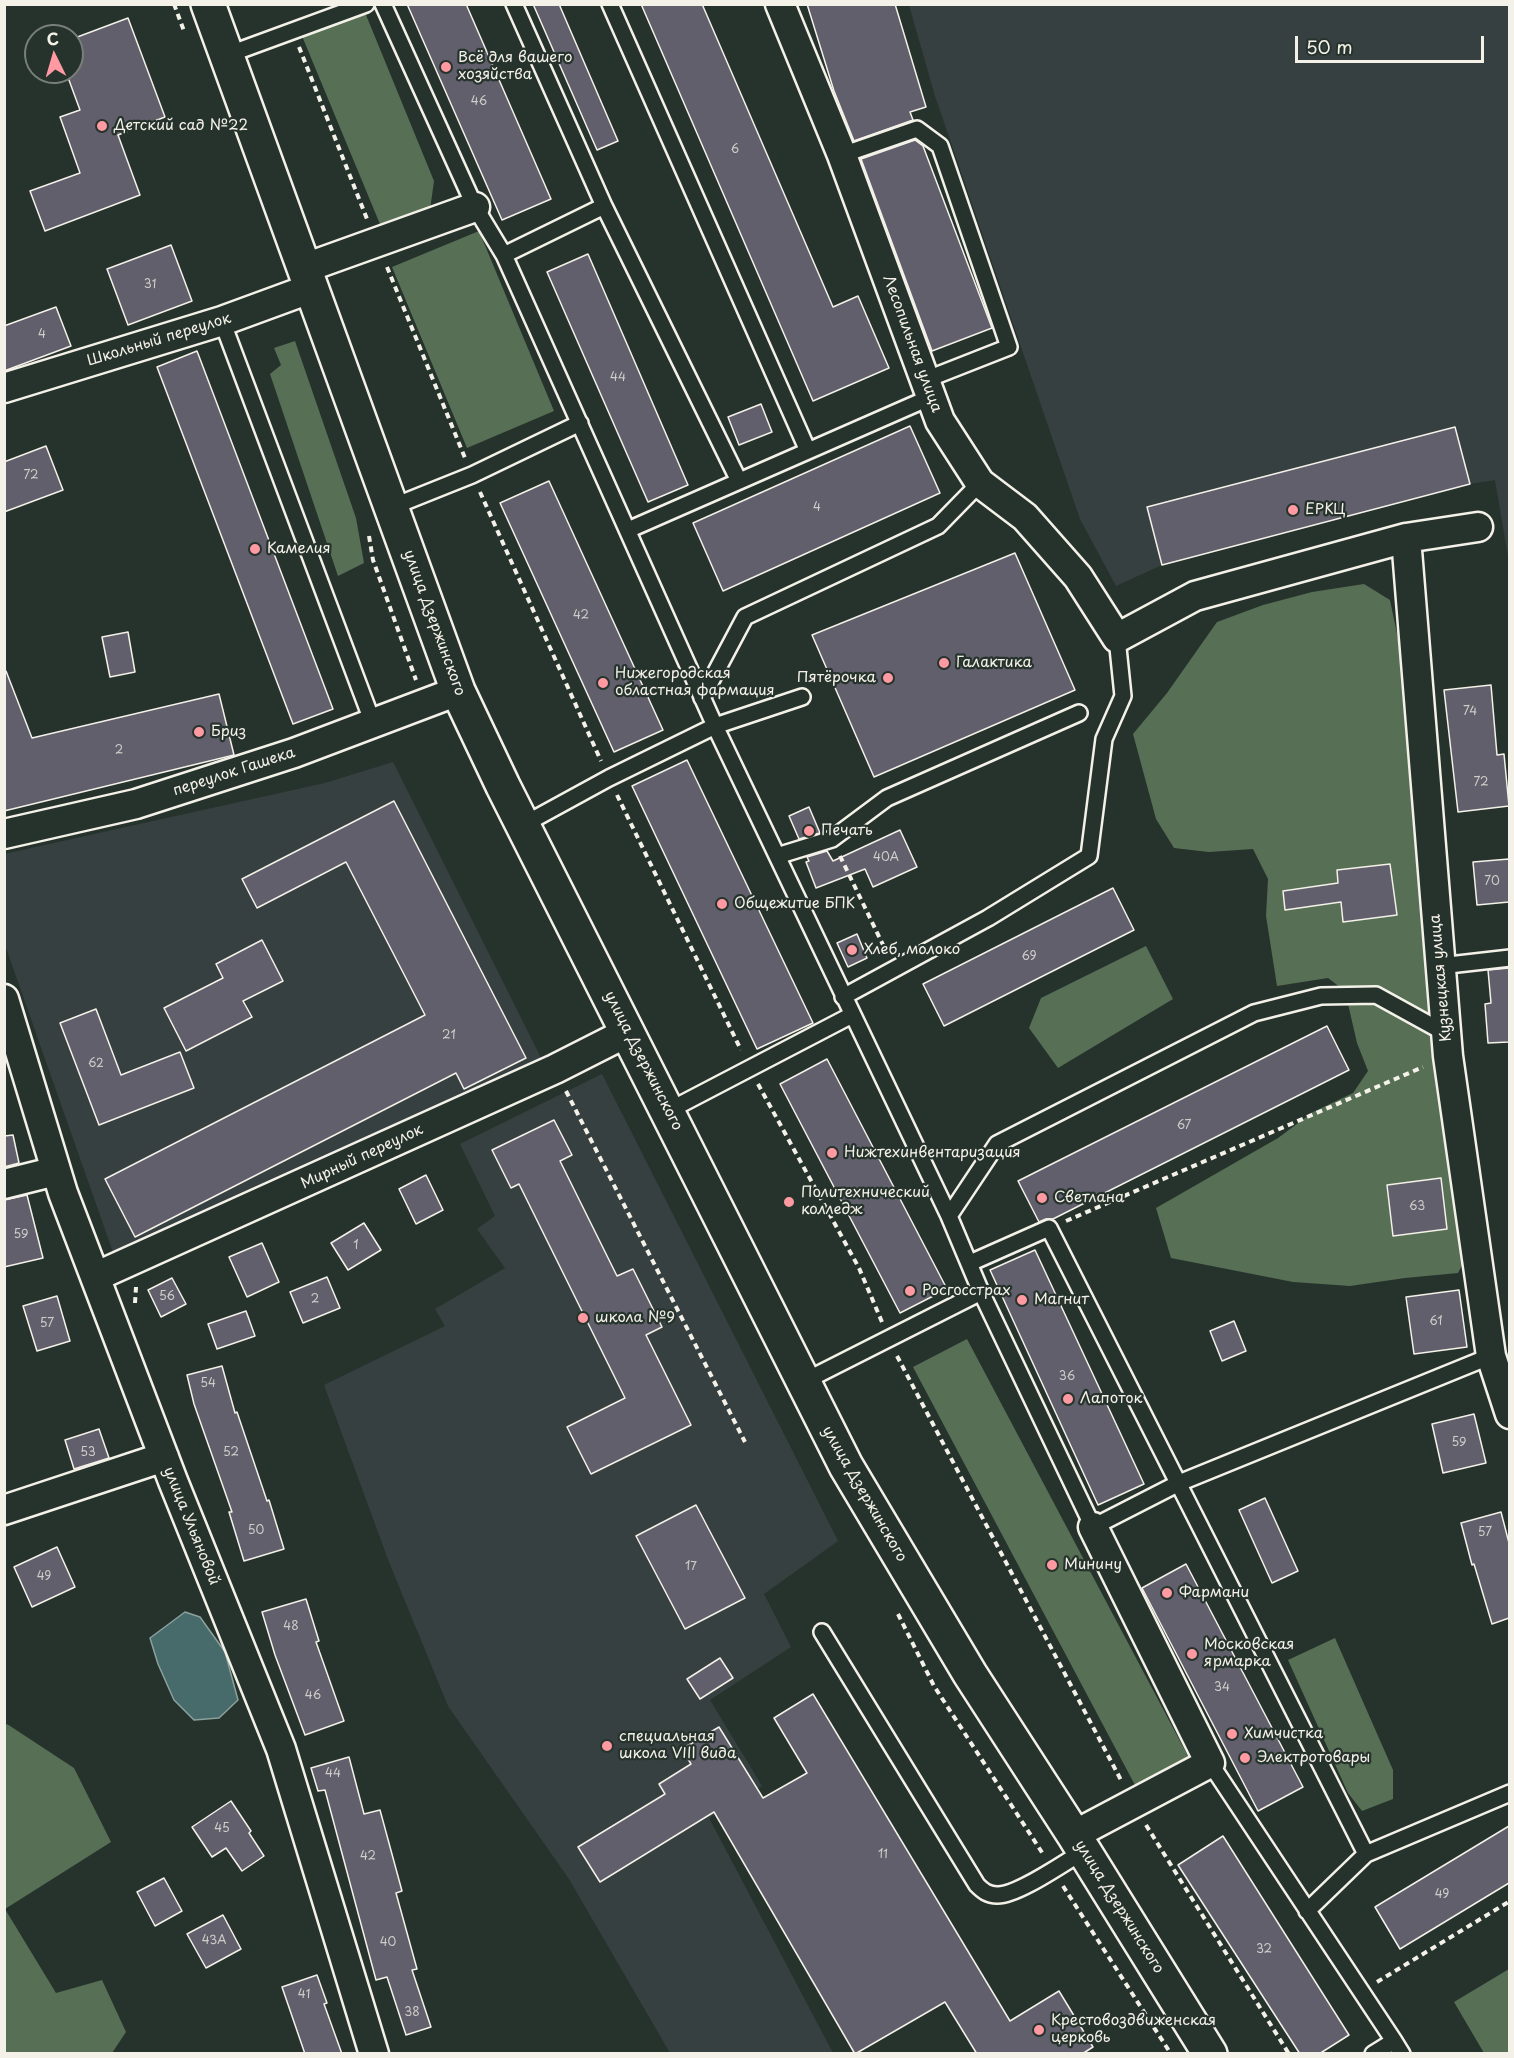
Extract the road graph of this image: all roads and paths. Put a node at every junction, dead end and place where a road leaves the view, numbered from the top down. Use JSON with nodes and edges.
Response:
{"nodes":[{"id":1,"x":208,"y":4,"type":"edge"},
{"id":2,"x":366,"y":4,"type":"edge"},
{"id":3,"x":383,"y":4,"type":"edge"},
{"id":4,"x":514,"y":4,"type":"edge"},
{"id":5,"x":610,"y":4,"type":"edge"},
{"id":6,"x":780,"y":4,"type":"edge"},
{"id":7,"x":227,"y":55,"type":"junction"},
{"id":8,"x":842,"y":155,"type":"junction"},
{"id":9,"x":604,"y":206,"type":"junction"},
{"id":10,"x":475,"y":207,"type":"junction"},
{"id":11,"x":504,"y":255,"type":"junction"},
{"id":12,"x":309,"y":278,"type":"junction"},
{"id":13,"x":222,"y":321,"type":"junction"},
{"id":14,"x":4,"y":388,"type":"edge"},
{"id":15,"x":928,"y":388,"type":"junction"},
{"id":16,"x":580,"y":423,"type":"junction"},
{"id":17,"x":808,"y":451,"type":"junction"},
{"id":18,"x":739,"y":481,"type":"junction"},
{"id":19,"x":980,"y":483,"type":"junction"},
{"id":20,"x":392,"y":507,"type":"junction"},
{"id":21,"x":1478,"y":527,"type":"dead end"},
{"id":22,"x":628,"y":530,"type":"junction"},
{"id":23,"x":1406,"y":538,"type":"junction"},
{"id":24,"x":1117,"y":638,"type":"junction"},
{"id":25,"x":458,"y":691,"type":"junction"},
{"id":26,"x":802,"y":697,"type":"dead end"},
{"id":27,"x":702,"y":698,"type":"junction"},
{"id":28,"x":1079,"y":713,"type":"dead end"},
{"id":29,"x":373,"y":723,"type":"junction"},
{"id":30,"x":715,"y":726,"type":"junction"},
{"id":31,"x":523,"y":825,"type":"junction"},
{"id":32,"x":4,"y":834,"type":"edge"},
{"id":33,"x":832,"y":839,"type":"junction"},
{"id":34,"x":777,"y":856,"type":"junction"},
{"id":35,"x":1509,"y":958,"type":"edge"},
{"id":36,"x":1440,"y":966,"type":"junction"},
{"id":37,"x":895,"y":969,"type":"junction"},
{"id":38,"x":843,"y":997,"type":"junction"},
{"id":39,"x":4,"y":999,"type":"edge"},
{"id":40,"x":852,"y":1015,"type":"junction"},
{"id":41,"x":628,"y":1032,"type":"junction"},
{"id":42,"x":1447,"y":1045,"type":"junction"},
{"id":43,"x":555,"y":1069,"type":"junction"},
{"id":44,"x":668,"y":1111,"type":"junction"},
{"id":45,"x":56,"y":1171,"type":"junction"},
{"id":46,"x":4,"y":1184,"type":"edge"},
{"id":47,"x":949,"y":1216,"type":"junction"},
{"id":48,"x":1049,"y":1228,"type":"junction"},
{"id":49,"x":970,"y":1263,"type":"junction"},
{"id":50,"x":94,"y":1277,"type":"junction"},
{"id":51,"x":981,"y":1292,"type":"junction"},
{"id":52,"x":1509,"y":1322,"type":"edge"},
{"id":53,"x":1491,"y":1356,"type":"junction"},
{"id":54,"x":803,"y":1382,"type":"junction"},
{"id":55,"x":1509,"y":1414,"type":"edge"},
{"id":56,"x":745,"y":1442,"type":"dead end"},
{"id":57,"x":164,"y":1457,"type":"junction"},
{"id":58,"x":1179,"y":1483,"type":"junction"},
{"id":59,"x":4,"y":1510,"type":"edge"},
{"id":60,"x":1093,"y":1527,"type":"junction"},
{"id":61,"x":822,"y":1632,"type":"dead end"},
{"id":62,"x":1210,"y":1763,"type":"junction"},
{"id":63,"x":1509,"y":1793,"type":"edge"},
{"id":64,"x":1079,"y":1843,"type":"junction"},
{"id":65,"x":1366,"y":1854,"type":"junction"},
{"id":66,"x":1509,"y":1901,"type":"edge"},
{"id":67,"x":1307,"y":1911,"type":"junction"},
{"id":68,"x":1361,"y":1992,"type":"junction"},
{"id":69,"x":1398,"y":2047,"type":"edge"},
{"id":70,"x":374,"y":2054,"type":"edge"},
{"id":71,"x":1210,"y":2054,"type":"edge"},
{"id":72,"x":1373,"y":2054,"type":"edge"}],
"edges":[{"from":1,"to":7,"type":"main road","name":"улица Дзержинского"},
{"from":2,"to":7,"type":"lane"},
{"from":3,"to":10,"type":"lane"},
{"from":4,"to":9,"type":"lane"},
{"from":5,"to":17,"type":"lane"},
{"from":6,"to":8,"type":"street","name":"Лесопильная улица"},
{"from":7,"to":12,"type":"main road","name":"улица Дзержинского"},
{"from":8,"to":15,"type":"street","name":"Лесопильная улица"},
{"from":8,"to":15,"type":"lane"},
{"from":9,"to":11,"type":"lane"},
{"from":9,"to":18,"type":"lane"},
{"from":10,"to":11,"type":"lane"},
{"from":10,"to":12,"type":"street","name":"Школьный переулок"},
{"from":11,"to":16,"type":"lane"},
{"from":12,"to":13,"type":"street","name":"Школьный переулок"},
{"from":12,"to":20,"type":"main road","name":"улица Дзержинского"},
{"from":13,"to":14,"type":"street","name":"Школьный переулок"},
{"from":13,"to":29,"type":"lane"},
{"from":15,"to":17,"type":"lane"},
{"from":15,"to":19,"type":"street","name":"Лесопильная улица"},
{"from":16,"to":20,"type":"lane"},
{"from":16,"to":22,"type":"lane"},
{"from":17,"to":18,"type":"lane"},
{"from":18,"to":22,"type":"lane"},
{"from":19,"to":24,"type":"street","name":"Лесопильная улица"},
{"from":19,"to":27,"type":"lane"},
{"from":20,"to":25,"type":"main road","name":"улица Дзержинского"},
{"from":21,"to":23,"type":"street"},
{"from":22,"to":27,"type":"lane"},
{"from":23,"to":24,"type":"street"},
{"from":23,"to":36,"type":"street","name":"Кузнецкая улица"},
{"from":24,"to":37,"type":"lane"},
{"from":25,"to":29,"type":"street","name":"переулок Гашека"},
{"from":25,"to":31,"type":"main road","name":"улица Дзержинского"},
{"from":26,"to":30,"type":"lane"},
{"from":27,"to":30,"type":"lane"},
{"from":28,"to":33,"type":"lane"},
{"from":29,"to":32,"type":"street","name":"переулок Гашека"},
{"from":30,"to":31,"type":"lane"},
{"from":30,"to":34,"type":"lane"},
{"from":31,"to":41,"type":"main road","name":"улица Дзержинского"},
{"from":33,"to":34,"type":"lane"},
{"from":33,"to":37,"type":"path"},
{"from":34,"to":38,"type":"lane"},
{"from":35,"to":36,"type":"lane"},
{"from":36,"to":42,"type":"street","name":"Кузнецкая улица"},
{"from":37,"to":38,"type":"lane"},
{"from":38,"to":40,"type":"lane"},
{"from":39,"to":45,"type":"street","name":"улица Ульяновой"},
{"from":40,"to":44,"type":"lane"},
{"from":40,"to":47,"type":"lane"},
{"from":41,"to":43,"type":"street","name":"Мирный переулок"},
{"from":41,"to":44,"type":"main road","name":"улица Дзержинского"},
{"from":42,"to":47,"type":"lane"},
{"from":42,"to":48,"type":"path"},
{"from":42,"to":53,"type":"street","name":"Кузнецкая улица"},
{"from":43,"to":50,"type":"street","name":"Мирный переулок"},
{"from":43,"to":56,"type":"path"},
{"from":44,"to":54,"type":"main road","name":"улица Дзержинского"},
{"from":45,"to":46,"type":"street"},
{"from":45,"to":50,"type":"street","name":"улица Ульяновой"},
{"from":47,"to":49,"type":"lane"},
{"from":48,"to":49,"type":"lane"},
{"from":48,"to":58,"type":"lane"},
{"from":49,"to":51,"type":"lane"},
{"from":50,"to":57,"type":"street","name":"улица Ульяновой"},
{"from":51,"to":54,"type":"lane"},
{"from":51,"to":60,"type":"lane"},
{"from":52,"to":53,"type":"street"},
{"from":53,"to":55,"type":"street","name":"Кузнецкая улица"},
{"from":53,"to":58,"type":"lane"},
{"from":54,"to":64,"type":"main road","name":"улица Дзержинского"},
{"from":57,"to":59,"type":"street"},
{"from":57,"to":70,"type":"street","name":"улица Ульяновой"},
{"from":58,"to":60,"type":"lane"},
{"from":58,"to":65,"type":"lane"},
{"from":60,"to":62,"type":"street"},
{"from":61,"to":64,"type":"lane"},
{"from":62,"to":64,"type":"street"},
{"from":62,"to":67,"type":"lane"},
{"from":63,"to":65,"type":"lane"},
{"from":64,"to":71,"type":"main road","name":"улица Дзержинского"},
{"from":65,"to":67,"type":"lane"},
{"from":66,"to":68,"type":"path"},
{"from":67,"to":68,"type":"lane"},
{"from":68,"to":69,"type":"lane"},
{"from":69,"to":72,"type":"lane"}]}
